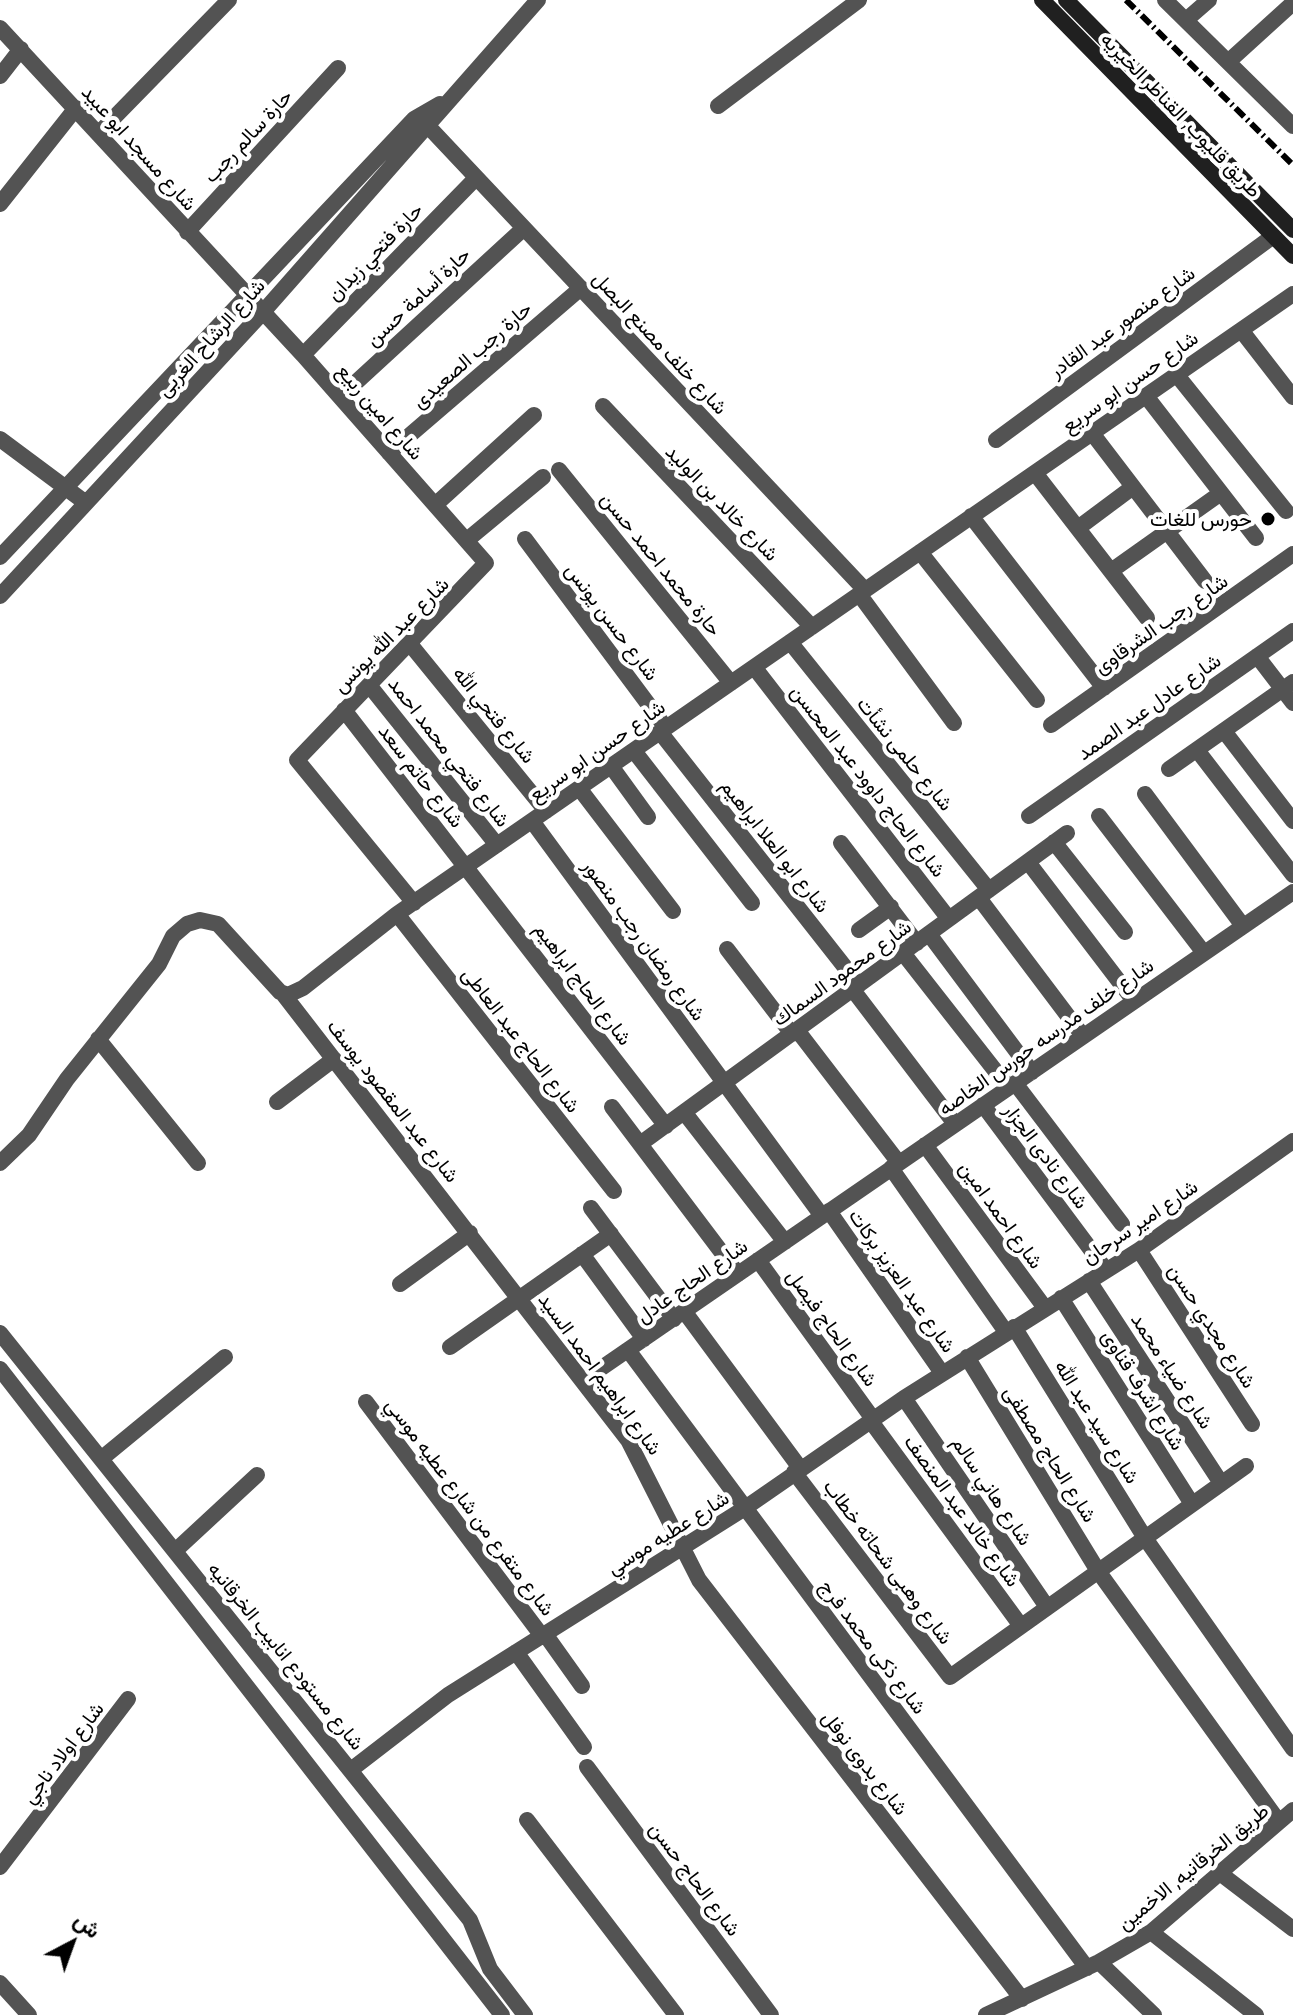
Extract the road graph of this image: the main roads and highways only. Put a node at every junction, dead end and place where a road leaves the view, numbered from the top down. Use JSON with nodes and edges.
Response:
{"nodes":[{"id":1,"x":1042,"y":0,"type":"edge"},
{"id":2,"x":1066,"y":0,"type":"edge"},
{"id":3,"x":1293,"y":230,"type":"edge"},
{"id":4,"x":1293,"y":256,"type":"edge"}],
"edges":[{"from":1,"to":4,"type":"main road","name":"طريق قليوب, القناطر الخيريه"},
{"from":2,"to":3,"type":"main road","name":"طريق قليوب, القناطر الخيريه"}]}
